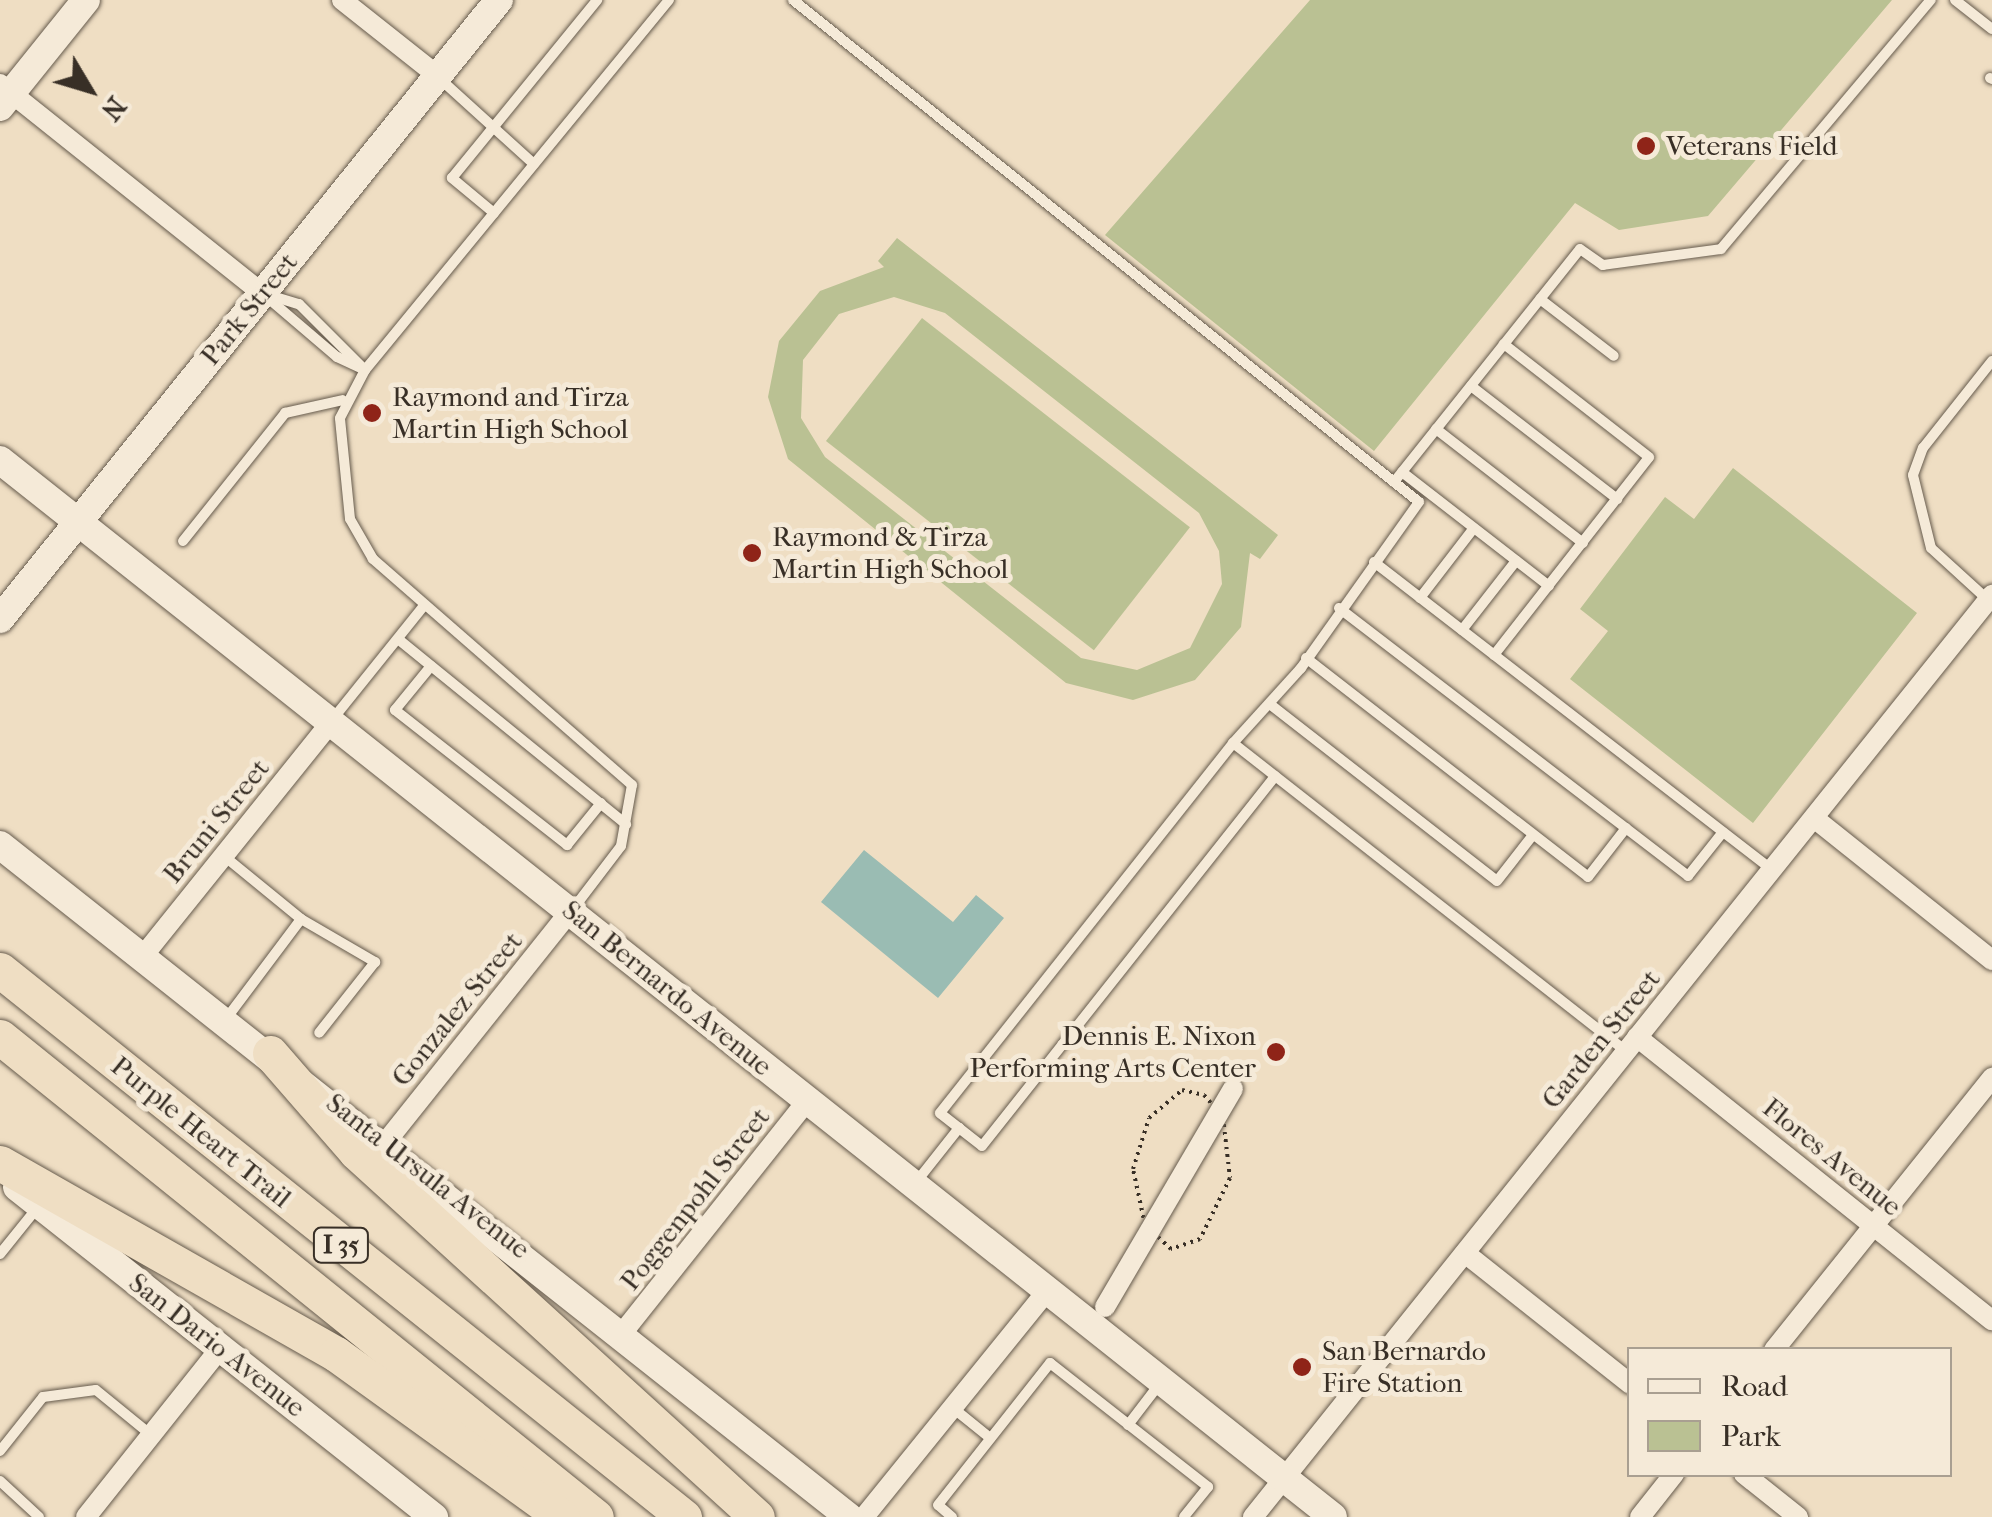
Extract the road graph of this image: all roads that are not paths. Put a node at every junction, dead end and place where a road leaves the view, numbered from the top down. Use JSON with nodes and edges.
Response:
{"nodes":[{"id":1,"x":86,"y":0,"type":"edge"},
{"id":2,"x":342,"y":0,"type":"edge"},
{"id":3,"x":500,"y":0,"type":"edge"},
{"id":4,"x":597,"y":0,"type":"edge"},
{"id":5,"x":669,"y":0,"type":"edge"},
{"id":6,"x":793,"y":0,"type":"edge"},
{"id":7,"x":1932,"y":0,"type":"edge"},
{"id":8,"x":1955,"y":0,"type":"edge"},
{"id":9,"x":1992,"y":30,"type":"edge"},
{"id":10,"x":438,"y":76,"type":"junction"},
{"id":11,"x":4,"y":94,"type":"edge"},
{"id":12,"x":492,"y":130,"type":"junction"},
{"id":13,"x":534,"y":164,"type":"junction"},
{"id":14,"x":494,"y":213,"type":"junction"},
{"id":15,"x":262,"y":293,"type":"junction"},
{"id":16,"x":1540,"y":299,"type":"junction"},
{"id":17,"x":1504,"y":344,"type":"junction"},
{"id":18,"x":1614,"y":356,"type":"dead end"},
{"id":19,"x":1992,"y":361,"type":"edge"},
{"id":20,"x":365,"y":370,"type":"junction"},
{"id":21,"x":1470,"y":386,"type":"junction"},
{"id":22,"x":343,"y":400,"type":"junction"},
{"id":23,"x":1436,"y":428,"type":"junction"},
{"id":24,"x":0,"y":460,"type":"edge"},
{"id":25,"x":1402,"y":472,"type":"junction"},
{"id":26,"x":1394,"y":482,"type":"junction"},
{"id":27,"x":1617,"y":499,"type":"junction"},
{"id":28,"x":78,"y":522,"type":"junction"},
{"id":29,"x":1474,"y":528,"type":"junction"},
{"id":30,"x":183,"y":541,"type":"dead end"},
{"id":31,"x":1582,"y":543,"type":"junction"},
{"id":32,"x":1516,"y":561,"type":"junction"},
{"id":33,"x":1374,"y":562,"type":"junction"},
{"id":34,"x":1549,"y":586,"type":"junction"},
{"id":35,"x":1420,"y":598,"type":"junction"},
{"id":36,"x":1991,"y":599,"type":"edge"},
{"id":37,"x":423,"y":607,"type":"junction"},
{"id":38,"x":1339,"y":608,"type":"junction"},
{"id":39,"x":0,"y":619,"type":"edge"},
{"id":40,"x":1462,"y":630,"type":"junction"},
{"id":41,"x":398,"y":639,"type":"junction"},
{"id":42,"x":1494,"y":655,"type":"junction"},
{"id":43,"x":1306,"y":658,"type":"junction"},
{"id":44,"x":431,"y":666,"type":"junction"},
{"id":45,"x":1272,"y":705,"type":"junction"},
{"id":46,"x":332,"y":721,"type":"junction"},
{"id":47,"x":1233,"y":744,"type":"junction"},
{"id":48,"x":1274,"y":776,"type":"junction"},
{"id":49,"x":601,"y":803,"type":"junction"},
{"id":50,"x":1814,"y":818,"type":"junction"},
{"id":51,"x":626,"y":824,"type":"junction"},
{"id":52,"x":1626,"y":828,"type":"junction"},
{"id":53,"x":1723,"y":832,"type":"junction"},
{"id":54,"x":1534,"y":835,"type":"junction"},
{"id":55,"x":0,"y":845,"type":"edge"},
{"id":56,"x":224,"y":856,"type":"junction"},
{"id":57,"x":1772,"y":870,"type":"junction"},
{"id":58,"x":571,"y":910,"type":"junction"},
{"id":59,"x":301,"y":919,"type":"junction"},
{"id":60,"x":143,"y":956,"type":"junction"},
{"id":61,"x":1992,"y":960,"type":"edge"},
{"id":62,"x":0,"y":970,"type":"edge"},
{"id":63,"x":226,"y":1020,"type":"junction"},
{"id":64,"x":319,"y":1033,"type":"dead end"},
{"id":65,"x":0,"y":1037,"type":"edge"},
{"id":66,"x":1632,"y":1044,"type":"junction"},
{"id":67,"x":270,"y":1053,"type":"junction"},
{"id":68,"x":1992,"y":1078,"type":"edge"},
{"id":69,"x":1233,"y":1089,"type":"dead end"},
{"id":70,"x":808,"y":1100,"type":"junction"},
{"id":71,"x":959,"y":1128,"type":"junction"},
{"id":72,"x":386,"y":1142,"type":"junction"},
{"id":73,"x":0,"y":1163,"type":"edge"},
{"id":74,"x":0,"y":1173,"type":"edge"},
{"id":75,"x":914,"y":1185,"type":"junction"},
{"id":76,"x":40,"y":1204,"type":"junction"},
{"id":77,"x":1874,"y":1226,"type":"junction"},
{"id":78,"x":1465,"y":1253,"type":"junction"},
{"id":79,"x":0,"y":1254,"type":"edge"},
{"id":80,"x":1048,"y":1290,"type":"junction"},
{"id":81,"x":1106,"y":1306,"type":"dead end"},
{"id":82,"x":1992,"y":1320,"type":"edge"},
{"id":83,"x":624,"y":1332,"type":"junction"},
{"id":84,"x":220,"y":1347,"type":"junction"},
{"id":85,"x":1776,"y":1347,"type":"edge"},
{"id":86,"x":1162,"y":1381,"type":"junction"},
{"id":87,"x":1627,"y":1382,"type":"edge"},
{"id":88,"x":953,"y":1408,"type":"junction"},
{"id":89,"x":1128,"y":1425,"type":"junction"},
{"id":90,"x":151,"y":1435,"type":"junction"},
{"id":91,"x":990,"y":1438,"type":"junction"},
{"id":92,"x":0,"y":1451,"type":"edge"},
{"id":93,"x":1672,"y":1477,"type":"edge"},
{"id":94,"x":1748,"y":1477,"type":"edge"},
{"id":95,"x":1285,"y":1478,"type":"junction"},
{"id":96,"x":0,"y":1481,"type":"edge"},
{"id":97,"x":1331,"y":1516,"type":"edge"},
{"id":98,"x":39,"y":1517,"type":"edge"},
{"id":99,"x":86,"y":1517,"type":"edge"},
{"id":100,"x":434,"y":1517,"type":"edge"},
{"id":101,"x":562,"y":1517,"type":"edge"},
{"id":102,"x":596,"y":1517,"type":"edge"},
{"id":103,"x":684,"y":1517,"type":"edge"},
{"id":104,"x":758,"y":1517,"type":"edge"},
{"id":105,"x":848,"y":1517,"type":"edge"},
{"id":106,"x":864,"y":1517,"type":"edge"},
{"id":107,"x":952,"y":1517,"type":"edge"},
{"id":108,"x":1184,"y":1517,"type":"edge"},
{"id":109,"x":1254,"y":1517,"type":"edge"},
{"id":110,"x":1640,"y":1517,"type":"edge"},
{"id":111,"x":1798,"y":1517,"type":"edge"}],
"edges":[{"from":1,"to":11,"type":"main road"},
{"from":2,"to":10,"type":"street"},
{"from":3,"to":10,"type":"main road","name":"Park Street"},
{"from":4,"to":12,"type":"lane"},
{"from":5,"to":13,"type":"lane"},
{"from":6,"to":26,"type":"lane"},
{"from":7,"to":16,"type":"lane"},
{"from":8,"to":9,"type":"lane"},
{"from":10,"to":12,"type":"lane"},
{"from":10,"to":15,"type":"main road","name":"Park Street"},
{"from":11,"to":15,"type":"street"},
{"from":12,"to":13,"type":"lane"},
{"from":12,"to":14,"type":"lane"},
{"from":13,"to":14,"type":"lane"},
{"from":14,"to":20,"type":"lane"},
{"from":15,"to":20,"type":"lane"},
{"from":15,"to":20,"type":"lane"},
{"from":15,"to":28,"type":"main road","name":"Park Street"},
{"from":16,"to":17,"type":"lane"},
{"from":16,"to":18,"type":"lane"},
{"from":17,"to":21,"type":"lane"},
{"from":17,"to":27,"type":"lane"},
{"from":19,"to":36,"type":"lane"},
{"from":20,"to":22,"type":"lane"},
{"from":21,"to":23,"type":"lane"},
{"from":21,"to":27,"type":"lane"},
{"from":22,"to":30,"type":"lane"},
{"from":22,"to":37,"type":"lane"},
{"from":23,"to":25,"type":"lane"},
{"from":23,"to":31,"type":"lane"},
{"from":24,"to":28,"type":"main road","name":"San Bernardo Avenue"},
{"from":25,"to":26,"type":"lane"},
{"from":25,"to":29,"type":"lane"},
{"from":26,"to":33,"type":"lane"},
{"from":27,"to":31,"type":"lane"},
{"from":28,"to":39,"type":"main road","name":"Park Street"},
{"from":28,"to":46,"type":"main road","name":"San Bernardo Avenue"},
{"from":29,"to":32,"type":"lane"},
{"from":29,"to":35,"type":"lane"},
{"from":31,"to":34,"type":"lane"},
{"from":32,"to":34,"type":"lane"},
{"from":32,"to":40,"type":"lane"},
{"from":33,"to":35,"type":"lane"},
{"from":33,"to":38,"type":"lane"},
{"from":34,"to":42,"type":"lane"},
{"from":35,"to":40,"type":"lane"},
{"from":36,"to":50,"type":"street","name":"Garden Street"},
{"from":37,"to":41,"type":"lane"},
{"from":37,"to":51,"type":"lane"},
{"from":38,"to":43,"type":"lane"},
{"from":38,"to":52,"type":"lane"},
{"from":40,"to":42,"type":"lane"},
{"from":41,"to":44,"type":"lane"},
{"from":41,"to":46,"type":"lane"},
{"from":42,"to":53,"type":"lane"},
{"from":43,"to":45,"type":"lane"},
{"from":43,"to":54,"type":"lane"},
{"from":44,"to":49,"type":"lane"},
{"from":44,"to":49,"type":"lane"},
{"from":45,"to":47,"type":"lane"},
{"from":45,"to":54,"type":"lane"},
{"from":46,"to":56,"type":"street","name":"Bruni Street"},
{"from":46,"to":58,"type":"main road","name":"San Bernardo Avenue"},
{"from":47,"to":48,"type":"lane"},
{"from":47,"to":71,"type":"lane"},
{"from":48,"to":66,"type":"lane"},
{"from":48,"to":71,"type":"lane"},
{"from":49,"to":51,"type":"lane"},
{"from":50,"to":57,"type":"street","name":"Garden Street"},
{"from":50,"to":61,"type":"street"},
{"from":51,"to":58,"type":"lane"},
{"from":52,"to":53,"type":"lane"},
{"from":52,"to":54,"type":"lane"},
{"from":53,"to":57,"type":"lane"},
{"from":55,"to":60,"type":"main road","name":"Santa Ursula Avenue"},
{"from":56,"to":59,"type":"lane"},
{"from":56,"to":60,"type":"street","name":"Bruni Street"},
{"from":57,"to":66,"type":"street","name":"Garden Street"},
{"from":58,"to":70,"type":"main road","name":"San Bernardo Avenue"},
{"from":58,"to":72,"type":"street","name":"Gonzalez Street"},
{"from":59,"to":63,"type":"lane"},
{"from":59,"to":64,"type":"lane"},
{"from":60,"to":63,"type":"main road","name":"Santa Ursula Avenue"},
{"from":62,"to":103,"type":"highway","name":"Purple Heart Trail","number":"I 35"},
{"from":63,"to":67,"type":"main road","name":"Santa Ursula Avenue"},
{"from":65,"to":102,"type":"highway","name":"Purple Heart Trail","number":"I 35"},
{"from":66,"to":77,"type":"street","name":"Flores Avenue"},
{"from":66,"to":78,"type":"street","name":"Garden Street"},
{"from":67,"to":72,"type":"main road","name":"Santa Ursula Avenue"},
{"from":67,"to":104,"type":"highway"},
{"from":68,"to":77,"type":"street"},
{"from":69,"to":81,"type":"street"},
{"from":70,"to":75,"type":"main road","name":"San Bernardo Avenue"},
{"from":70,"to":83,"type":"street","name":"Poggenpohl Street"},
{"from":71,"to":75,"type":"lane"},
{"from":72,"to":83,"type":"main road","name":"Santa Ursula Avenue"},
{"from":73,"to":101,"type":"highway"},
{"from":74,"to":76,"type":"main road","name":"San Dario Avenue"},
{"from":75,"to":80,"type":"main road","name":"San Bernardo Avenue"},
{"from":76,"to":79,"type":"lane"},
{"from":76,"to":84,"type":"main road","name":"San Dario Avenue"},
{"from":77,"to":82,"type":"street","name":"Flores Avenue"},
{"from":77,"to":85,"type":"street"},
{"from":78,"to":87,"type":"street"},
{"from":78,"to":95,"type":"street","name":"Garden Street"},
{"from":80,"to":86,"type":"main road","name":"San Bernardo Avenue"},
{"from":80,"to":88,"type":"street"},
{"from":83,"to":105,"type":"main road","name":"Santa Ursula Avenue"},
{"from":84,"to":90,"type":"street"},
{"from":84,"to":100,"type":"main road","name":"San Dario Avenue"},
{"from":86,"to":89,"type":"lane"},
{"from":86,"to":95,"type":"main road","name":"San Bernardo Avenue"},
{"from":88,"to":91,"type":"lane"},
{"from":88,"to":106,"type":"street"},
{"from":89,"to":91,"type":"lane"},
{"from":89,"to":108,"type":"lane"},
{"from":90,"to":92,"type":"lane"},
{"from":90,"to":99,"type":"street"},
{"from":91,"to":107,"type":"lane"},
{"from":93,"to":110,"type":"street"},
{"from":94,"to":111,"type":"street"},
{"from":95,"to":97,"type":"main road","name":"San Bernardo Avenue"},
{"from":95,"to":109,"type":"street","name":"Garden Street"},
{"from":96,"to":98,"type":"lane"}]}
